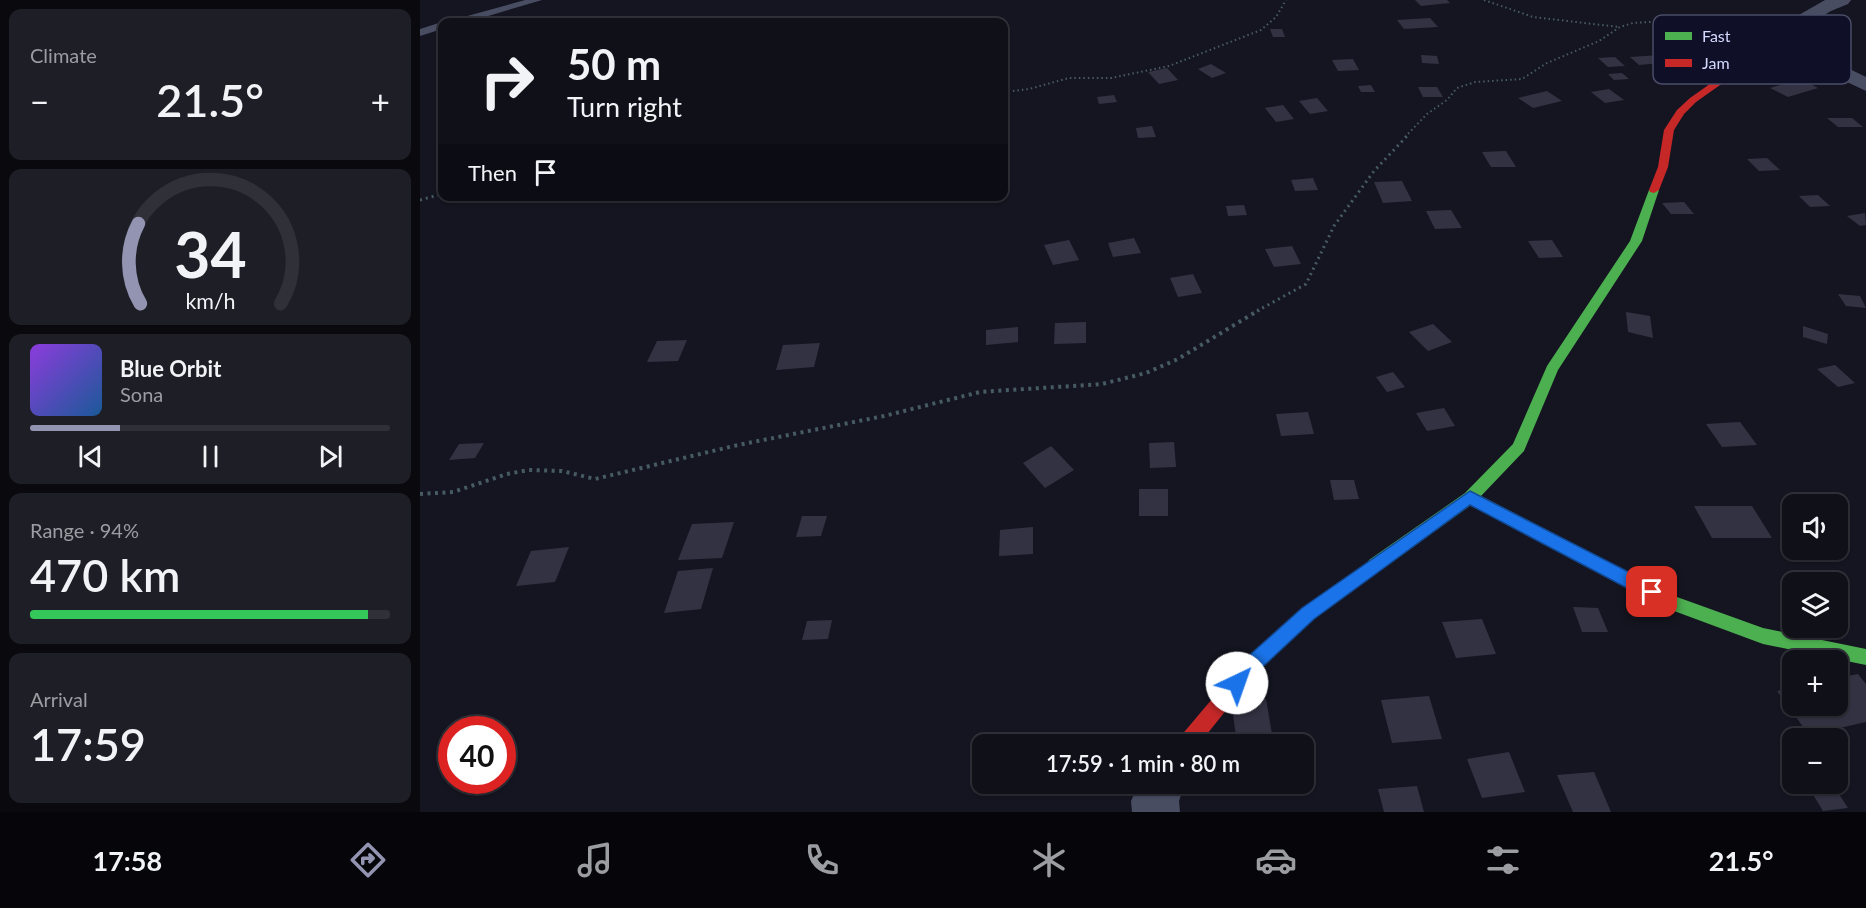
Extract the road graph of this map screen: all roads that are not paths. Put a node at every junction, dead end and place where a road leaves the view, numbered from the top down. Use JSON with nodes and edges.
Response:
{"nodes":[{"id":1,"x":494,"y":0,"type":"edge"},
{"id":2,"x":537,"y":0,"type":"edge"},
{"id":3,"x":1842,"y":0,"type":"edge"},
{"id":4,"x":1811,"y":15,"type":"edge"},
{"id":5,"x":456,"y":18,"type":"edge"},
{"id":6,"x":472,"y":18,"type":"edge"},
{"id":7,"x":438,"y":28,"type":"edge"},
{"id":8,"x":420,"y":33,"type":"edge"},
{"id":9,"x":1851,"y":78,"type":"edge"},
{"id":10,"x":1716,"y":84,"type":"edge"},
{"id":11,"x":1866,"y":85,"type":"edge"},
{"id":12,"x":1470,"y":497,"type":"junction"},
{"id":13,"x":1866,"y":657,"type":"edge"},
{"id":14,"x":1195,"y":734,"type":"edge"},
{"id":15,"x":1158,"y":794,"type":"edge"},
{"id":16,"x":1156,"y":812,"type":"edge"}],
"edges":[{"from":1,"to":5,"type":"lane"},
{"from":2,"to":6,"type":"lane"},
{"from":3,"to":4,"type":"street"},
{"from":7,"to":8,"type":"lane"},
{"from":9,"to":11,"type":"street"},
{"from":10,"to":12,"type":"street"},
{"from":12,"to":13,"type":"street"},
{"from":12,"to":14,"type":"street"},
{"from":15,"to":16,"type":"street"}]}
